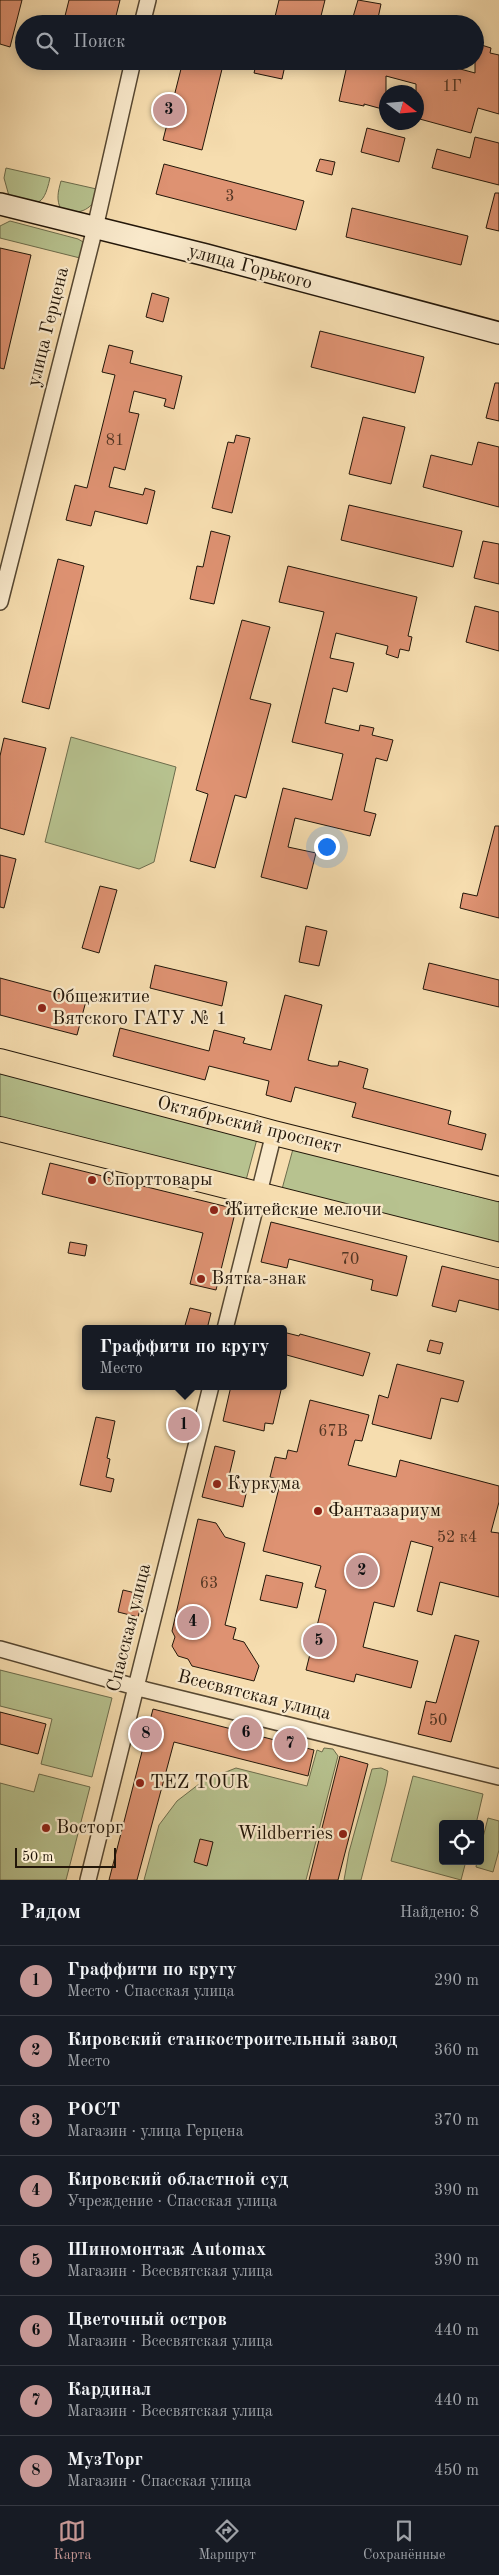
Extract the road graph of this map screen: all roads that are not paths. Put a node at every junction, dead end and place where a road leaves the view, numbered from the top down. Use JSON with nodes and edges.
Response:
{"nodes":[{"id":1,"x":148,"y":0,"type":"edge"},
{"id":2,"x":144,"y":15,"type":"edge"},
{"id":3,"x":131,"y":70,"type":"edge"},
{"id":4,"x":0,"y":204,"type":"edge"},
{"id":5,"x":95,"y":228,"type":"junction"},
{"id":6,"x":499,"y":333,"type":"edge"},
{"id":7,"x":0,"y":602,"type":"edge"},
{"id":8,"x":0,"y":1061,"type":"edge"},
{"id":9,"x":0,"y":1129,"type":"edge"},
{"id":10,"x":274,"y":1133,"type":"junction"},
{"id":11,"x":499,"y":1189,"type":"edge"},
{"id":12,"x":258,"y":1194,"type":"junction"},
{"id":13,"x":499,"y":1255,"type":"edge"},
{"id":14,"x":226,"y":1325,"type":"edge"},
{"id":15,"x":210,"y":1390,"type":"edge"},
{"id":16,"x":0,"y":1649,"type":"edge"},
{"id":17,"x":136,"y":1687,"type":"junction"},
{"id":18,"x":499,"y":1777,"type":"edge"},
{"id":19,"x":88,"y":1880,"type":"edge"}],
"edges":[{"from":1,"to":2,"type":"street"},
{"from":3,"to":5,"type":"street","name":"улица Герцена"},
{"from":4,"to":5,"type":"street","name":"улица Горького"},
{"from":5,"to":6,"type":"street","name":"улица Горького"},
{"from":5,"to":7,"type":"street","name":"улица Герцена"},
{"from":8,"to":10,"type":"main road","name":"Октябрьский проспект"},
{"from":9,"to":12,"type":"main road"},
{"from":10,"to":11,"type":"main road","name":"Октябрьский проспект"},
{"from":10,"to":12,"type":"street"},
{"from":12,"to":13,"type":"main road"},
{"from":12,"to":14,"type":"street"},
{"from":15,"to":17,"type":"street","name":"Спасская улица"},
{"from":16,"to":17,"type":"street","name":"Всесвятская улица"},
{"from":17,"to":18,"type":"street","name":"Всесвятская улица"},
{"from":17,"to":19,"type":"street","name":"Спасская улица"}]}
